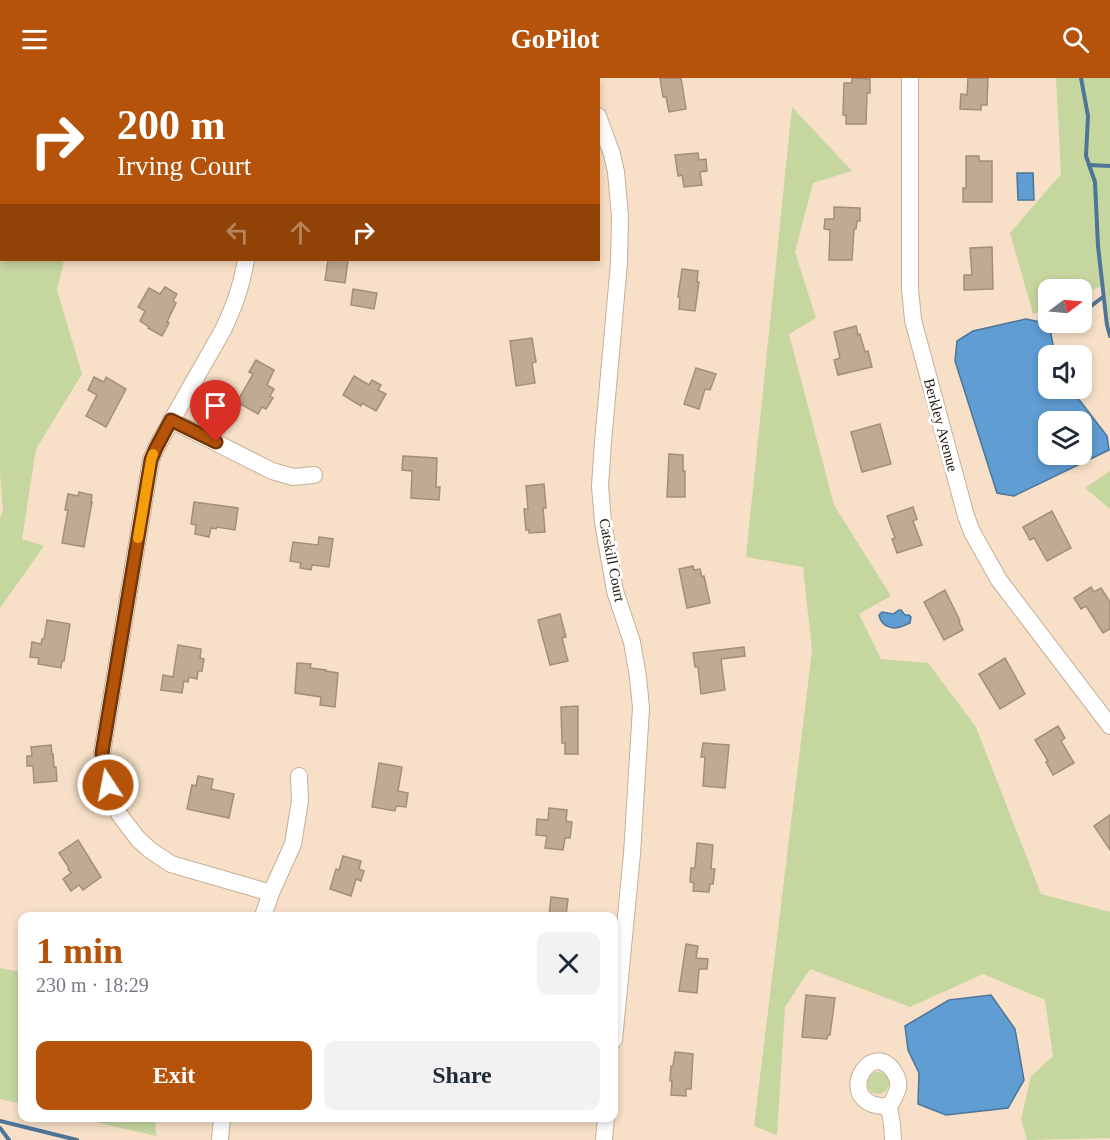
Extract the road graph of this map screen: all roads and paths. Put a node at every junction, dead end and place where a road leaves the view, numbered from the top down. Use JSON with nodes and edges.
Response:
{"nodes":[{"id":1,"x":910,"y":78,"type":"edge"},
{"id":2,"x":600,"y":121,"type":"edge"},
{"id":3,"x":246,"y":261,"type":"edge"},
{"id":4,"x":171,"y":420,"type":"junction"},
{"id":5,"x":314,"y":475,"type":"dead end"},
{"id":6,"x":1110,"y":726,"type":"edge"},
{"id":7,"x":299,"y":776,"type":"dead end"},
{"id":8,"x":271,"y":893,"type":"junction"},
{"id":9,"x":264,"y":912,"type":"edge"},
{"id":10,"x":618,"y":999,"type":"edge"},
{"id":11,"x":888,"y":1107,"type":"dead end"},
{"id":12,"x":222,"y":1122,"type":"edge"},
{"id":13,"x":606,"y":1122,"type":"edge"},
{"id":14,"x":220,"y":1140,"type":"edge"},
{"id":15,"x":604,"y":1140,"type":"edge"},
{"id":16,"x":893,"y":1140,"type":"edge"}],
"edges":[{"from":1,"to":6,"type":"street","name":"Berkley Avenue"},
{"from":2,"to":10,"type":"street","name":"Catskill Court"},
{"from":3,"to":4,"type":"street"},
{"from":4,"to":5,"type":"street"},
{"from":4,"to":8,"type":"street"},
{"from":7,"to":8,"type":"street"},
{"from":8,"to":9,"type":"street"},
{"from":11,"to":16,"type":"street"},
{"from":12,"to":14,"type":"street"},
{"from":13,"to":15,"type":"street"}]}
